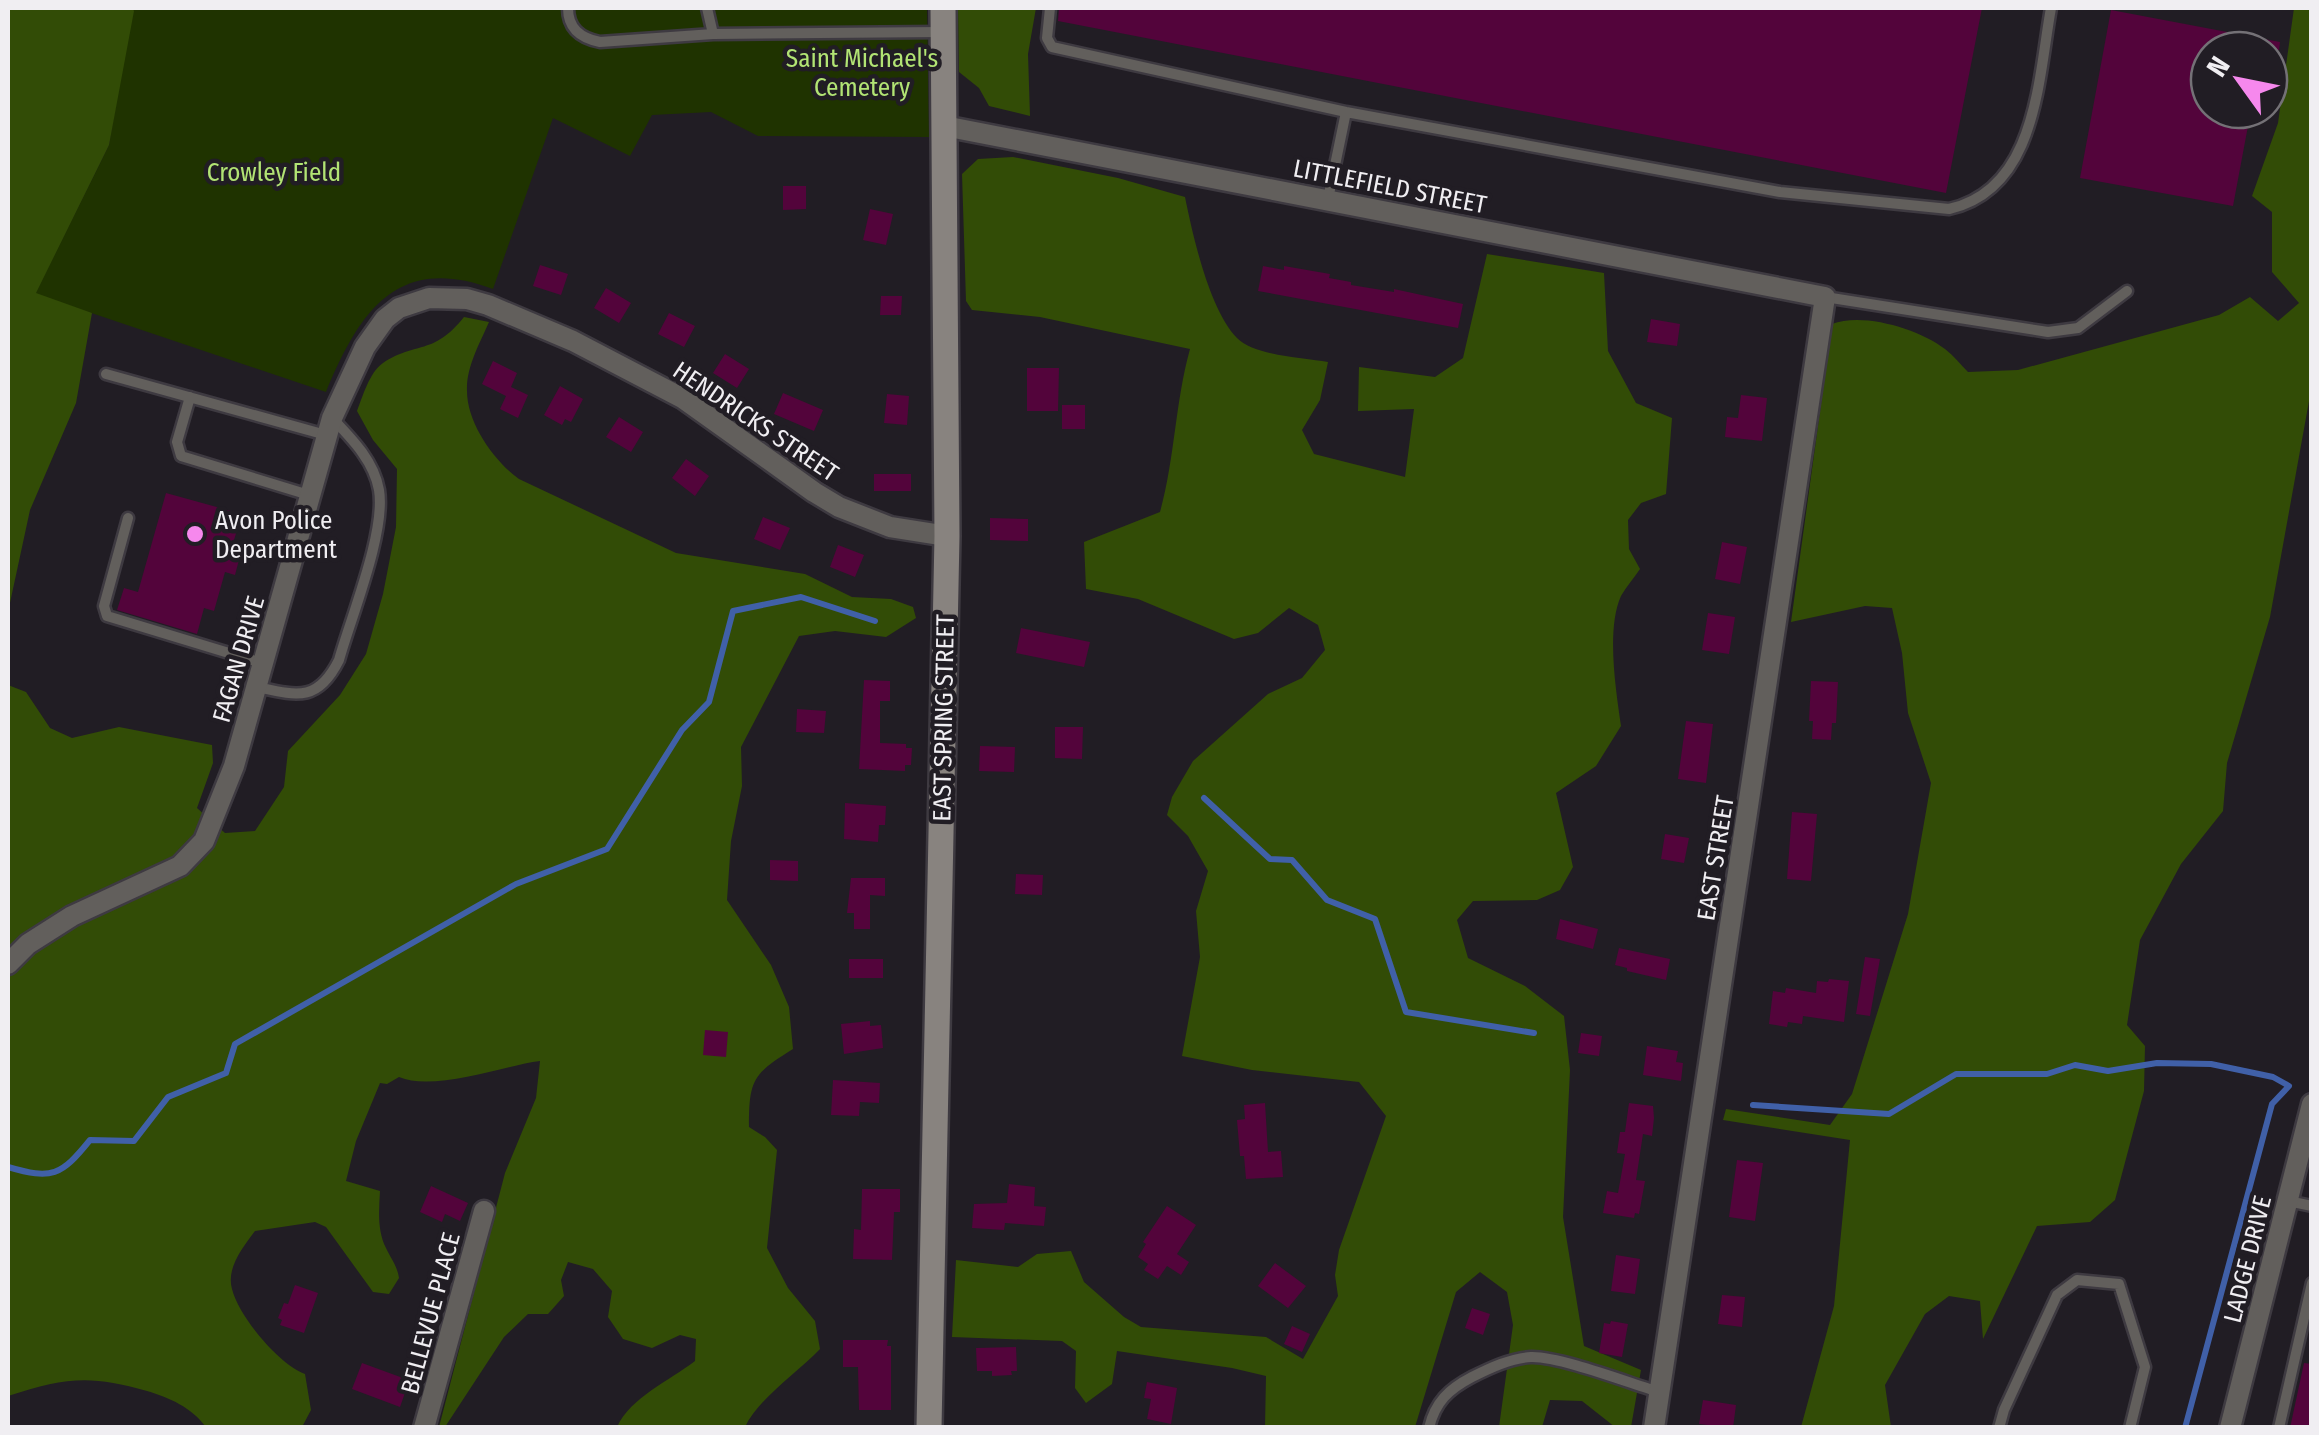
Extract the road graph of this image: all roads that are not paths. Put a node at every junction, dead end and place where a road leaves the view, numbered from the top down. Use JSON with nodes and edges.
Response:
{"nodes":[{"id":1,"x":568,"y":8,"type":"edge"},
{"id":2,"x":707,"y":8,"type":"edge"},
{"id":3,"x":1050,"y":8,"type":"edge"},
{"id":4,"x":2051,"y":8,"type":"edge"},
{"id":5,"x":943,"y":20,"type":"edge"},
{"id":6,"x":713,"y":34,"type":"junction"},
{"id":7,"x":1346,"y":112,"type":"junction"},
{"id":8,"x":944,"y":126,"type":"junction"},
{"id":9,"x":1328,"y":199,"type":"junction"},
{"id":10,"x":2127,"y":291,"type":"dead end"},
{"id":11,"x":1826,"y":296,"type":"junction"},
{"id":12,"x":488,"y":305,"type":"joint"},
{"id":13,"x":106,"y":374,"type":"dead end"},
{"id":14,"x":190,"y":397,"type":"junction"},
{"id":15,"x":329,"y":427,"type":"junction"},
{"id":16,"x":309,"y":495,"type":"junction"},
{"id":17,"x":128,"y":518,"type":"dead end"},
{"id":18,"x":948,"y":536,"type":"junction"},
{"id":19,"x":262,"y":662,"type":"junction"},
{"id":20,"x":256,"y":687,"type":"junction"},
{"id":21,"x":8,"y":964,"type":"edge"},
{"id":22,"x":2312,"y":1104,"type":"edge"},
{"id":23,"x":2287,"y":1201,"type":"junction"},
{"id":24,"x":2312,"y":1206,"type":"edge"},
{"id":25,"x":484,"y":1211,"type":"dead end"},
{"id":26,"x":2312,"y":1283,"type":"edge"},
{"id":27,"x":1658,"y":1392,"type":"junction"},
{"id":28,"x":424,"y":1428,"type":"edge"},
{"id":29,"x":929,"y":1428,"type":"edge"},
{"id":30,"x":1429,"y":1428,"type":"edge"},
{"id":31,"x":1654,"y":1428,"type":"edge"},
{"id":32,"x":1999,"y":1428,"type":"edge"},
{"id":33,"x":2130,"y":1428,"type":"edge"},
{"id":34,"x":2230,"y":1428,"type":"edge"},
{"id":35,"x":2279,"y":1428,"type":"edge"}],
"edges":[{"from":1,"to":6,"type":"lane"},
{"from":2,"to":6,"type":"lane"},
{"from":3,"to":7,"type":"lane"},
{"from":4,"to":7,"type":"lane"},
{"from":5,"to":6,"type":"lane"},
{"from":5,"to":8,"type":"main road","name":"EAST SPRING STREET"},
{"from":7,"to":9,"type":"lane"},
{"from":8,"to":9,"type":"street","name":"LITTLEFIELD STREET"},
{"from":8,"to":18,"type":"main road","name":"EAST SPRING STREET"},
{"from":9,"to":11,"type":"street","name":"LITTLEFIELD STREET"},
{"from":10,"to":11,"type":"lane"},
{"from":11,"to":27,"type":"street","name":"EAST STREET"},
{"from":12,"to":15,"type":"street","name":"FAGAN DRIVE"},
{"from":12,"to":18,"type":"street","name":"HENDRICKS STREET"},
{"from":13,"to":14,"type":"lane"},
{"from":14,"to":15,"type":"lane"},
{"from":14,"to":16,"type":"lane"},
{"from":15,"to":16,"type":"street","name":"FAGAN DRIVE"},
{"from":15,"to":20,"type":"lane"},
{"from":16,"to":19,"type":"street","name":"FAGAN DRIVE"},
{"from":17,"to":19,"type":"lane"},
{"from":18,"to":29,"type":"main road","name":"EAST SPRING STREET"},
{"from":19,"to":20,"type":"street","name":"FAGAN DRIVE"},
{"from":20,"to":21,"type":"street","name":"FAGAN DRIVE"},
{"from":22,"to":23,"type":"street","name":"LADGE DRIVE"},
{"from":23,"to":24,"type":"lane"},
{"from":23,"to":34,"type":"street","name":"LADGE DRIVE"},
{"from":25,"to":28,"type":"street","name":"BELLEVUE PLACE"},
{"from":26,"to":35,"type":"lane"},
{"from":27,"to":30,"type":"lane"},
{"from":27,"to":31,"type":"street","name":"EAST STREET"},
{"from":32,"to":33,"type":"lane"}]}
